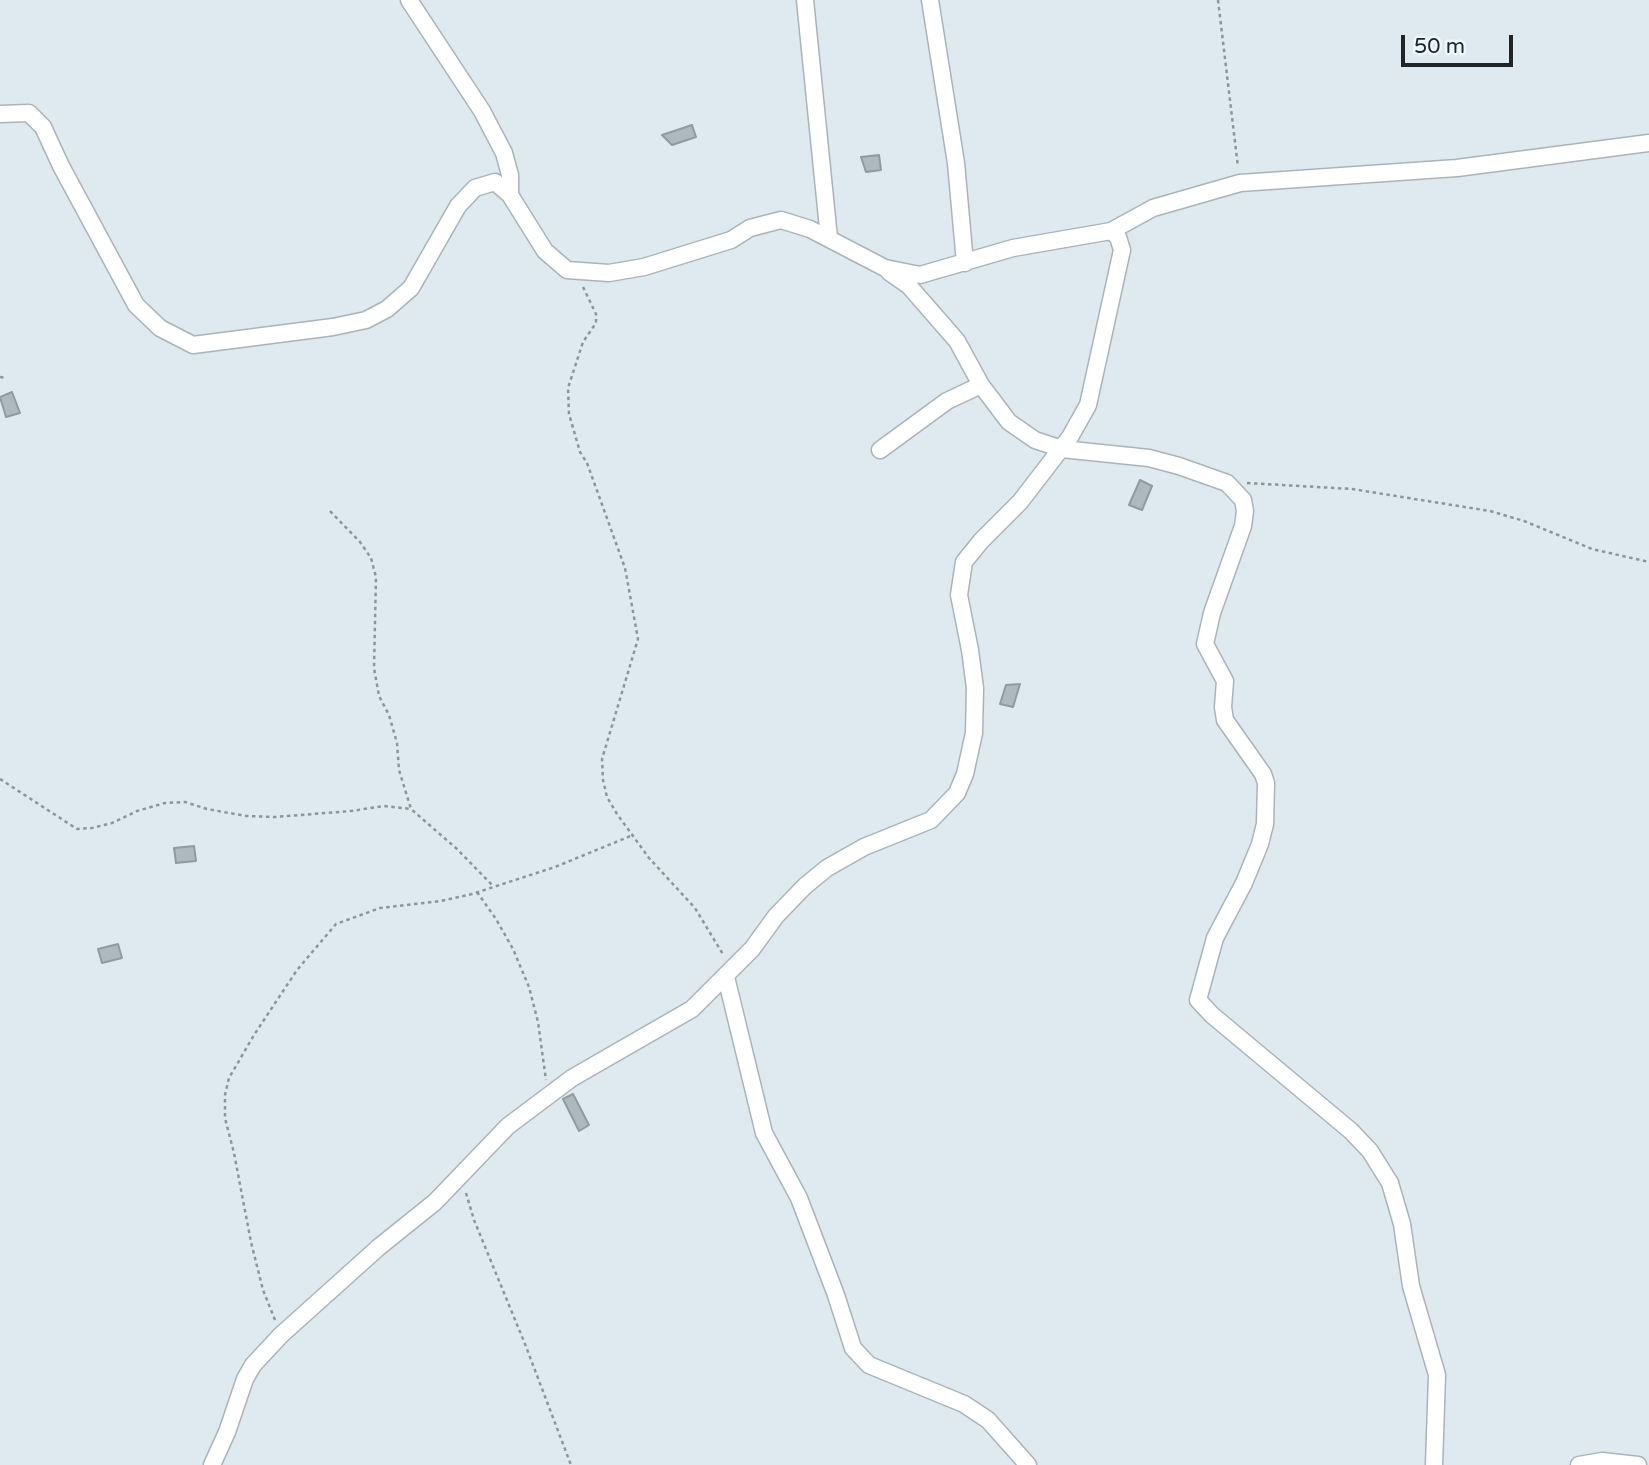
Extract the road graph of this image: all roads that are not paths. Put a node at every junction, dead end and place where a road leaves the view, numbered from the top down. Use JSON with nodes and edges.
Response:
{"nodes":[{"id":1,"x":409,"y":0,"type":"edge"},
{"id":2,"x":805,"y":0,"type":"edge"},
{"id":3,"x":930,"y":0,"type":"edge"},
{"id":4,"x":0,"y":114,"type":"edge"},
{"id":5,"x":1649,"y":143,"type":"edge"},
{"id":6,"x":510,"y":195,"type":"junction"},
{"id":7,"x":1111,"y":231,"type":"junction"},
{"id":8,"x":829,"y":239,"type":"junction"},
{"id":9,"x":965,"y":263,"type":"junction"},
{"id":10,"x":885,"y":268,"type":"junction"},
{"id":11,"x":981,"y":385,"type":"junction"},
{"id":12,"x":1062,"y":449,"type":"junction"},
{"id":13,"x":880,"y":450,"type":"dead end"},
{"id":14,"x":729,"y":974,"type":"junction"},
{"id":15,"x":212,"y":1465,"type":"edge"},
{"id":16,"x":1028,"y":1465,"type":"edge"},
{"id":17,"x":1434,"y":1465,"type":"edge"},
{"id":18,"x":1578,"y":1465,"type":"edge"},
{"id":19,"x":1638,"y":1465,"type":"edge"}],
"edges":[{"from":1,"to":6,"type":"street"},
{"from":2,"to":8,"type":"street"},
{"from":3,"to":9,"type":"street"},
{"from":4,"to":6,"type":"street"},
{"from":5,"to":7,"type":"street"},
{"from":6,"to":8,"type":"street"},
{"from":7,"to":9,"type":"street"},
{"from":7,"to":12,"type":"street"},
{"from":8,"to":10,"type":"street"},
{"from":9,"to":10,"type":"street"},
{"from":10,"to":11,"type":"street"},
{"from":11,"to":12,"type":"street"},
{"from":11,"to":13,"type":"street"},
{"from":12,"to":14,"type":"street"},
{"from":12,"to":17,"type":"street"},
{"from":14,"to":15,"type":"street"},
{"from":14,"to":16,"type":"street"},
{"from":18,"to":19,"type":"street"}]}
